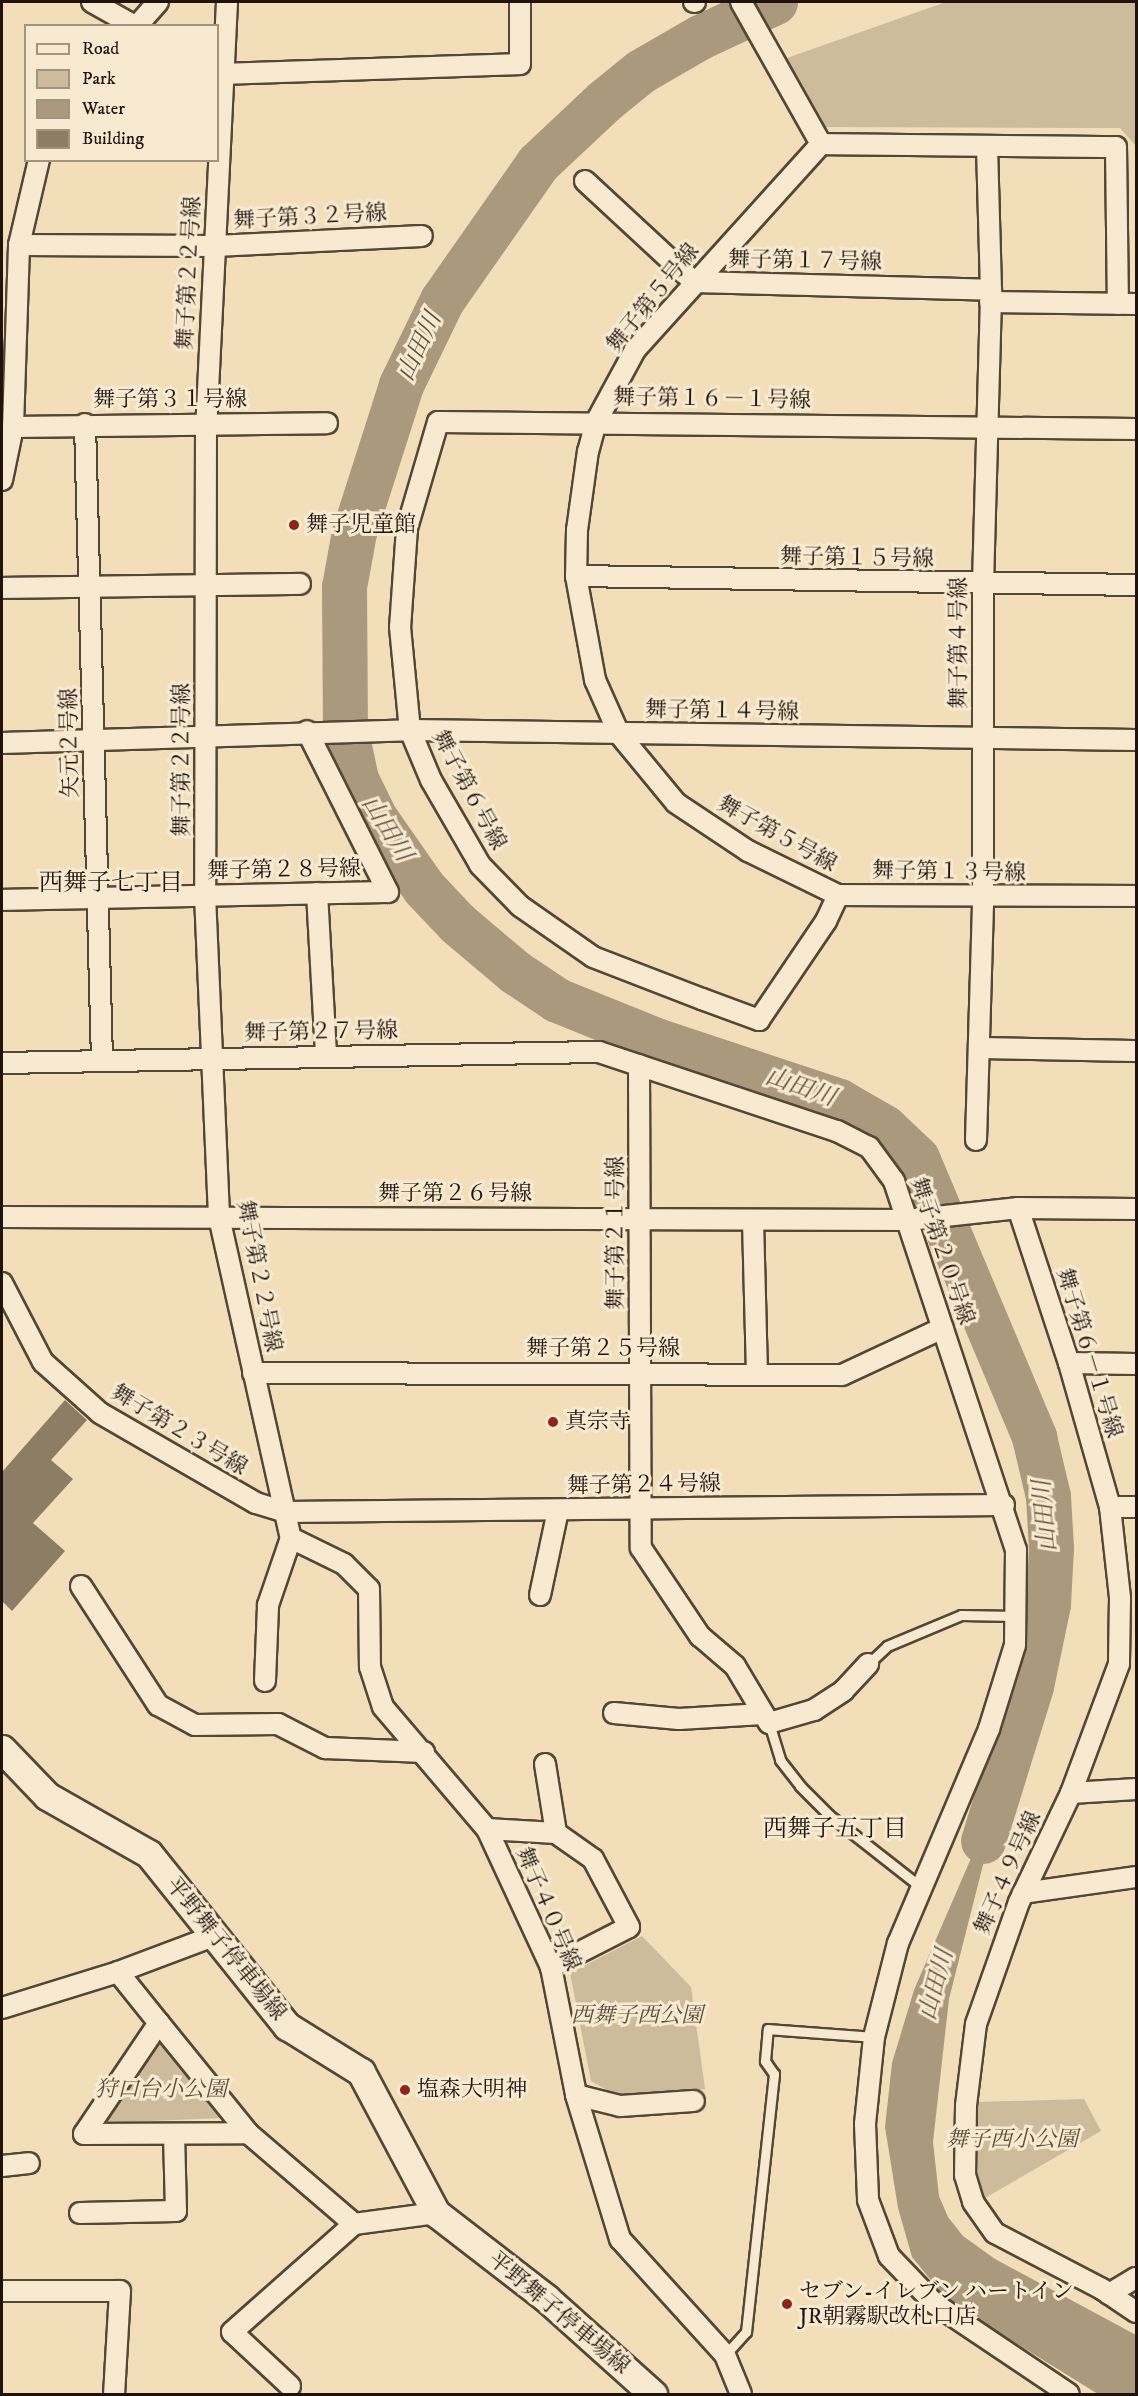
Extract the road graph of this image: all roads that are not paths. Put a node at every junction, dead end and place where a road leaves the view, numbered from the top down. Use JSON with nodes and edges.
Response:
{"nodes":[{"id":1,"x":92,"y":2,"type":"edge"},
{"id":2,"x":159,"y":2,"type":"edge"},
{"id":3,"x":226,"y":2,"type":"edge"},
{"id":4,"x":520,"y":2,"type":"edge"},
{"id":5,"x":741,"y":2,"type":"edge"},
{"id":6,"x":132,"y":24,"type":"edge"},
{"id":7,"x":138,"y":24,"type":"edge"},
{"id":8,"x":223,"y":74,"type":"junction"},
{"id":9,"x":821,"y":144,"type":"junction"},
{"id":10,"x":987,"y":146,"type":"junction"},
{"id":11,"x":219,"y":160,"type":"edge"},
{"id":12,"x":39,"y":162,"type":"edge"},
{"id":13,"x":219,"y":162,"type":"edge"},
{"id":14,"x":585,"y":181,"type":"dead end"},
{"id":15,"x":422,"y":236,"type":"dead end"},
{"id":16,"x":19,"y":245,"type":"junction"},
{"id":17,"x":215,"y":246,"type":"junction"},
{"id":18,"x":694,"y":282,"type":"junction"},
{"id":19,"x":990,"y":296,"type":"junction"},
{"id":20,"x":1127,"y":304,"type":"edge"},
{"id":21,"x":438,"y":422,"type":"joint"},
{"id":22,"x":596,"y":422,"type":"junction"},
{"id":23,"x":327,"y":423,"type":"dead end"},
{"id":24,"x":85,"y":424,"type":"junction"},
{"id":25,"x":206,"y":424,"type":"junction"},
{"id":26,"x":13,"y":427,"type":"junction"},
{"id":27,"x":986,"y":427,"type":"junction"},
{"id":28,"x":1137,"y":429,"type":"edge"},
{"id":29,"x":2,"y":480,"type":"edge"},
{"id":30,"x":576,"y":576,"type":"junction"},
{"id":31,"x":300,"y":584,"type":"dead end"},
{"id":32,"x":982,"y":584,"type":"junction"},
{"id":33,"x":1137,"y":585,"type":"edge"},
{"id":34,"x":91,"y":586,"type":"junction"},
{"id":35,"x":2,"y":588,"type":"edge"},
{"id":36,"x":207,"y":588,"type":"junction"},
{"id":37,"x":410,"y":730,"type":"junction"},
{"id":38,"x":307,"y":731,"type":"junction"},
{"id":39,"x":619,"y":734,"type":"junction"},
{"id":40,"x":207,"y":735,"type":"junction"},
{"id":41,"x":984,"y":740,"type":"junction"},
{"id":42,"x":1137,"y":740,"type":"edge"},
{"id":43,"x":94,"y":742,"type":"junction"},
{"id":44,"x":2,"y":743,"type":"edge"},
{"id":45,"x":317,"y":893,"type":"junction"},
{"id":46,"x":205,"y":895,"type":"junction"},
{"id":47,"x":838,"y":895,"type":"junction"},
{"id":48,"x":1137,"y":896,"type":"edge"},
{"id":49,"x":97,"y":897,"type":"junction"},
{"id":50,"x":983,"y":897,"type":"junction"},
{"id":51,"x":2,"y":900,"type":"edge"},
{"id":52,"x":979,"y":1047,"type":"junction"},
{"id":53,"x":1137,"y":1051,"type":"edge"},
{"id":54,"x":326,"y":1056,"type":"junction"},
{"id":55,"x":213,"y":1058,"type":"junction"},
{"id":56,"x":102,"y":1060,"type":"junction"},
{"id":57,"x":2,"y":1063,"type":"edge"},
{"id":58,"x":639,"y":1065,"type":"junction"},
{"id":59,"x":976,"y":1140,"type":"dead end"},
{"id":60,"x":1018,"y":1208,"type":"junction"},
{"id":61,"x":1137,"y":1209,"type":"edge"},
{"id":62,"x":219,"y":1217,"type":"junction"},
{"id":63,"x":2,"y":1218,"type":"edge"},
{"id":64,"x":641,"y":1218,"type":"junction"},
{"id":65,"x":908,"y":1220,"type":"junction"},
{"id":66,"x":753,"y":1221,"type":"junction"},
{"id":67,"x":2,"y":1283,"type":"edge"},
{"id":68,"x":943,"y":1328,"type":"junction"},
{"id":69,"x":1069,"y":1363,"type":"junction"},
{"id":70,"x":1137,"y":1364,"type":"edge"},
{"id":71,"x":639,"y":1372,"type":"junction"},
{"id":72,"x":253,"y":1373,"type":"junction"},
{"id":73,"x":757,"y":1374,"type":"junction"},
{"id":74,"x":1004,"y":1505,"type":"junction"},
{"id":75,"x":1110,"y":1507,"type":"junction"},
{"id":76,"x":1137,"y":1507,"type":"edge"},
{"id":77,"x":641,"y":1509,"type":"junction"},
{"id":78,"x":558,"y":1510,"type":"junction"},
{"id":79,"x":285,"y":1512,"type":"junction"},
{"id":80,"x":291,"y":1538,"type":"junction"},
{"id":81,"x":81,"y":1586,"type":"dead end"},
{"id":82,"x":540,"y":1595,"type":"dead end"},
{"id":83,"x":1016,"y":1616,"type":"junction"},
{"id":84,"x":868,"y":1664,"type":"joint"},
{"id":85,"x":1128,"y":1664,"type":"edge"},
{"id":86,"x":266,"y":1681,"type":"dead end"},
{"id":87,"x":614,"y":1713,"type":"dead end"},
{"id":88,"x":766,"y":1718,"type":"junction"},
{"id":89,"x":2,"y":1749,"type":"edge"},
{"id":90,"x":424,"y":1752,"type":"junction"},
{"id":91,"x":545,"y":1764,"type":"dead end"},
{"id":92,"x":1137,"y":1789,"type":"edge"},
{"id":93,"x":1071,"y":1793,"type":"junction"},
{"id":94,"x":487,"y":1829,"type":"junction"},
{"id":95,"x":556,"y":1833,"type":"junction"},
{"id":96,"x":1137,"y":1877,"type":"edge"},
{"id":97,"x":922,"y":1888,"type":"junction"},
{"id":98,"x":1023,"y":1893,"type":"junction"},
{"id":99,"x":214,"y":1935,"type":"junction"},
{"id":100,"x":551,"y":1967,"type":"junction"},
{"id":101,"x":118,"y":1972,"type":"junction"},
{"id":102,"x":2,"y":2008,"type":"edge"},
{"id":103,"x":159,"y":2023,"type":"junction"},
{"id":104,"x":874,"y":2037,"type":"junction"},
{"id":105,"x":576,"y":2095,"type":"junction"},
{"id":106,"x":694,"y":2101,"type":"dead end"},
{"id":107,"x":248,"y":2133,"type":"junction"},
{"id":108,"x":174,"y":2134,"type":"junction"},
{"id":109,"x":29,"y":2163,"type":"dead end"},
{"id":110,"x":2,"y":2166,"type":"edge"},
{"id":111,"x":436,"y":2213,"type":"junction"},
{"id":112,"x":80,"y":2214,"type":"dead end"},
{"id":113,"x":354,"y":2224,"type":"junction"},
{"id":114,"x":1137,"y":2278,"type":"edge"},
{"id":115,"x":2,"y":2291,"type":"edge"},
{"id":116,"x":1109,"y":2294,"type":"junction"},
{"id":117,"x":1137,"y":2312,"type":"edge"},
{"id":118,"x":725,"y":2355,"type":"junction"},
{"id":119,"x":290,"y":2386,"type":"dead end"},
{"id":120,"x":114,"y":2394,"type":"edge"},
{"id":121,"x":654,"y":2394,"type":"edge"},
{"id":122,"x":741,"y":2394,"type":"edge"},
{"id":123,"x":1069,"y":2394,"type":"edge"}],
"edges":[{"from":1,"to":6,"type":"street"},
{"from":2,"to":7,"type":"street"},
{"from":3,"to":8,"type":"street","name":"舞子第２２号線"},
{"from":4,"to":8,"type":"street"},
{"from":5,"to":9,"type":"street"},
{"from":8,"to":11,"type":"street","name":"舞子第２２号線"},
{"from":9,"to":10,"type":"street"},
{"from":9,"to":18,"type":"street","name":"舞子第５号線"},
{"from":10,"to":19,"type":"street","name":"舞子第４号線"},
{"from":10,"to":20,"type":"street"},
{"from":12,"to":16,"type":"street"},
{"from":13,"to":17,"type":"street","name":"舞子第２２号線"},
{"from":14,"to":18,"type":"street"},
{"from":15,"to":17,"type":"street","name":"舞子第３２号線"},
{"from":16,"to":17,"type":"street","name":"舞子第３２号線"},
{"from":16,"to":26,"type":"street"},
{"from":17,"to":25,"type":"street","name":"舞子第２２号線"},
{"from":18,"to":19,"type":"street","name":"舞子第１７号線"},
{"from":18,"to":22,"type":"street","name":"舞子第５号線"},
{"from":19,"to":20,"type":"street","name":"舞子第１７号線"},
{"from":19,"to":27,"type":"street","name":"舞子第４号線"},
{"from":21,"to":22,"type":"street","name":"舞子第１６－１号線"},
{"from":21,"to":37,"type":"street","name":"舞子第６号線"},
{"from":22,"to":27,"type":"street","name":"舞子第１６－１号線"},
{"from":22,"to":30,"type":"street","name":"舞子第５号線"},
{"from":23,"to":25,"type":"street","name":"舞子第３１号線"},
{"from":24,"to":25,"type":"street","name":"舞子第３１号線"},
{"from":24,"to":26,"type":"street","name":"舞子第３１号線"},
{"from":24,"to":34,"type":"street","name":"矢元２号線"},
{"from":25,"to":36,"type":"street","name":"舞子第２２号線"},
{"from":26,"to":29,"type":"street"},
{"from":27,"to":28,"type":"street","name":"舞子第１６－１号線"},
{"from":27,"to":32,"type":"street","name":"舞子第４号線"},
{"from":30,"to":32,"type":"street","name":"舞子第１５号線"},
{"from":30,"to":39,"type":"street","name":"舞子第５号線"},
{"from":31,"to":36,"type":"street"},
{"from":32,"to":33,"type":"street","name":"舞子第１５号線"},
{"from":32,"to":41,"type":"street","name":"舞子第４号線"},
{"from":34,"to":35,"type":"street"},
{"from":34,"to":36,"type":"street"},
{"from":34,"to":43,"type":"street","name":"矢元２号線"},
{"from":36,"to":40,"type":"street","name":"舞子第２２号線"},
{"from":37,"to":38,"type":"street","name":"舞子第１４号線"},
{"from":37,"to":39,"type":"street","name":"舞子第１４号線"},
{"from":37,"to":47,"type":"street","name":"舞子第６号線"},
{"from":38,"to":40,"type":"street","name":"舞子第１４号線"},
{"from":38,"to":45,"type":"street","name":"舞子第２８号線"},
{"from":39,"to":41,"type":"street","name":"舞子第１４号線"},
{"from":39,"to":47,"type":"street","name":"舞子第５号線"},
{"from":40,"to":43,"type":"street","name":"舞子第１４号線"},
{"from":40,"to":46,"type":"street","name":"舞子第２２号線"},
{"from":41,"to":42,"type":"street","name":"舞子第１４号線"},
{"from":41,"to":50,"type":"street","name":"舞子第４号線"},
{"from":43,"to":44,"type":"street","name":"舞子第１４号線"},
{"from":43,"to":49,"type":"street","name":"矢元２号線"},
{"from":45,"to":46,"type":"street","name":"舞子第２８号線"},
{"from":45,"to":54,"type":"street"},
{"from":46,"to":49,"type":"street","name":"舞子第２８号線"},
{"from":46,"to":55,"type":"street","name":"舞子第２２号線"},
{"from":47,"to":50,"type":"street","name":"舞子第１３号線"},
{"from":48,"to":50,"type":"street","name":"舞子第１３号線"},
{"from":49,"to":51,"type":"street","name":"舞子第２８号線"},
{"from":49,"to":56,"type":"street","name":"矢元２号線"},
{"from":50,"to":52,"type":"street","name":"舞子第４号線"},
{"from":52,"to":53,"type":"street"},
{"from":52,"to":59,"type":"street","name":"舞子第４号線"},
{"from":54,"to":55,"type":"street","name":"舞子第２７号線"},
{"from":54,"to":58,"type":"street","name":"舞子第２７号線"},
{"from":55,"to":56,"type":"street","name":"舞子第２７号線"},
{"from":55,"to":62,"type":"street","name":"舞子第２２号線"},
{"from":56,"to":57,"type":"street","name":"舞子第２７号線"},
{"from":58,"to":64,"type":"street","name":"舞子第２１号線"},
{"from":58,"to":65,"type":"street","name":"舞子第２０号線"},
{"from":60,"to":61,"type":"street","name":"舞子第２６号線"},
{"from":60,"to":65,"type":"street","name":"舞子第２６号線"},
{"from":60,"to":69,"type":"street","name":"舞子第６－１号線"},
{"from":62,"to":63,"type":"street","name":"舞子第２６号線"},
{"from":62,"to":64,"type":"street","name":"舞子第２６号線"},
{"from":62,"to":72,"type":"street","name":"舞子第２２号線"},
{"from":64,"to":66,"type":"street","name":"舞子第２６号線"},
{"from":64,"to":71,"type":"street","name":"舞子第２１号線"},
{"from":65,"to":66,"type":"street","name":"舞子第２６号線"},
{"from":65,"to":68,"type":"street","name":"舞子第２０号線"},
{"from":66,"to":73,"type":"street"},
{"from":67,"to":79,"type":"street","name":"舞子第２３号線"},
{"from":68,"to":73,"type":"street","name":"舞子第２５号線"},
{"from":68,"to":74,"type":"street","name":"舞子第２０号線"},
{"from":69,"to":70,"type":"street"},
{"from":69,"to":75,"type":"street","name":"舞子第６－１号線"},
{"from":71,"to":72,"type":"street","name":"舞子第２５号線"},
{"from":71,"to":73,"type":"street","name":"舞子第２５号線"},
{"from":71,"to":77,"type":"street","name":"舞子第２１号線"},
{"from":72,"to":79,"type":"street","name":"舞子第２２号線"},
{"from":74,"to":77,"type":"street","name":"舞子第２４号線"},
{"from":74,"to":83,"type":"street","name":"舞子第２０号線"},
{"from":75,"to":76,"type":"street"},
{"from":75,"to":85,"type":"street","name":"舞子第６－１号線"},
{"from":77,"to":78,"type":"street","name":"舞子第２４号線"},
{"from":77,"to":88,"type":"street","name":"舞子第２１号線"},
{"from":78,"to":79,"type":"street","name":"舞子第２４号線"},
{"from":78,"to":82,"type":"street"},
{"from":79,"to":80,"type":"street"},
{"from":80,"to":86,"type":"street"},
{"from":80,"to":90,"type":"street","name":"舞子４０号線"},
{"from":81,"to":90,"type":"street"},
{"from":83,"to":84,"type":"lane"},
{"from":83,"to":97,"type":"street","name":"舞子第２０号線"},
{"from":84,"to":88,"type":"street"},
{"from":85,"to":93,"type":"street","name":"舞子第６－１号線"},
{"from":87,"to":88,"type":"street"},
{"from":88,"to":97,"type":"lane"},
{"from":89,"to":99,"type":"main road","name":"平野舞子停車場線"},
{"from":90,"to":94,"type":"street","name":"舞子４０号線"},
{"from":91,"to":95,"type":"street"},
{"from":92,"to":93,"type":"street"},
{"from":93,"to":98,"type":"street","name":"舞子４９号線"},
{"from":94,"to":95,"type":"street"},
{"from":94,"to":100,"type":"street","name":"舞子４０号線"},
{"from":95,"to":100,"type":"street"},
{"from":96,"to":98,"type":"street"},
{"from":97,"to":104,"type":"street","name":"舞子第２０号線"},
{"from":98,"to":116,"type":"street","name":"舞子４９号線"},
{"from":99,"to":101,"type":"street"},
{"from":99,"to":111,"type":"main road","name":"平野舞子停車場線"},
{"from":100,"to":105,"type":"street","name":"舞子４０号線"},
{"from":101,"to":102,"type":"street"},
{"from":101,"to":103,"type":"street"},
{"from":103,"to":107,"type":"street"},
{"from":103,"to":108,"type":"street"},
{"from":104,"to":118,"type":"lane"},
{"from":104,"to":123,"type":"street","name":"舞子第２０号線"},
{"from":105,"to":106,"type":"street"},
{"from":105,"to":118,"type":"street","name":"舞子４０号線"},
{"from":107,"to":108,"type":"street"},
{"from":107,"to":113,"type":"street"},
{"from":108,"to":112,"type":"street"},
{"from":109,"to":110,"type":"street"},
{"from":111,"to":113,"type":"street"},
{"from":111,"to":121,"type":"main road","name":"平野舞子停車場線"},
{"from":113,"to":119,"type":"street"},
{"from":114,"to":116,"type":"street"},
{"from":115,"to":120,"type":"street"},
{"from":116,"to":117,"type":"street","name":"舞子４９号線"},
{"from":118,"to":122,"type":"street","name":"舞子４０号線"}]}
